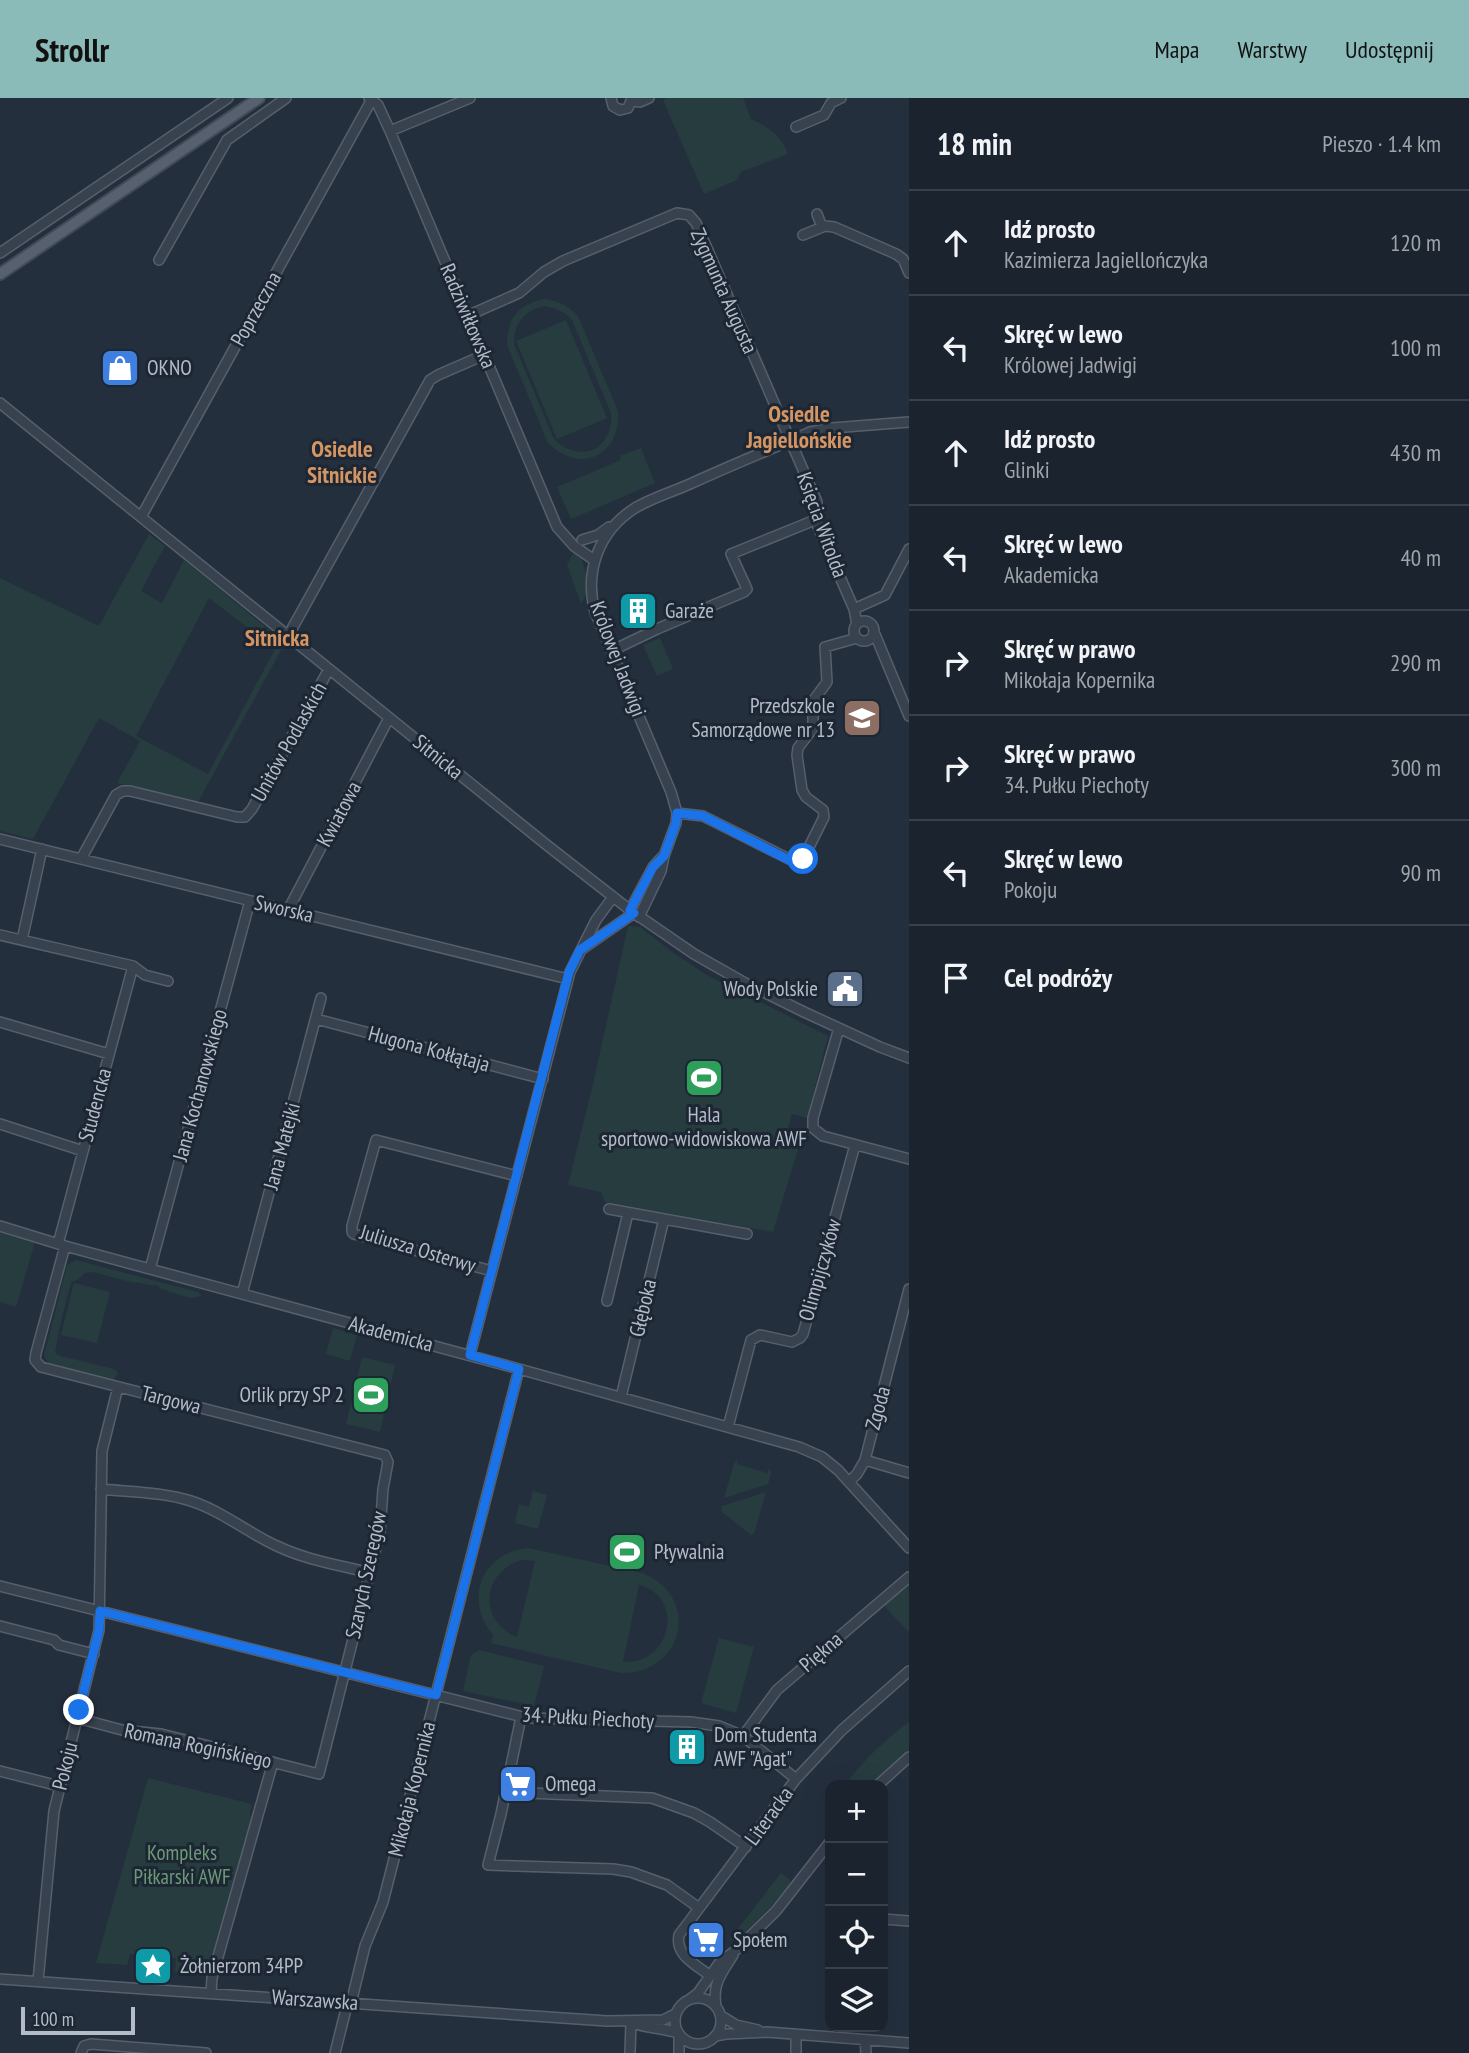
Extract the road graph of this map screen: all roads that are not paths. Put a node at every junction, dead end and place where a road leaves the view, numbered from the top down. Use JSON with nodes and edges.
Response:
{"nodes":[{"id":1,"x":228,"y":98,"type":"edge"},
{"id":2,"x":259,"y":98,"type":"edge"},
{"id":3,"x":286,"y":98,"type":"edge"},
{"id":4,"x":470,"y":98,"type":"edge"},
{"id":5,"x":611,"y":98,"type":"edge"},
{"id":6,"x":649,"y":98,"type":"edge"},
{"id":7,"x":841,"y":98,"type":"edge"},
{"id":8,"x":370,"y":99,"type":"edge"},
{"id":9,"x":632,"y":100,"type":"edge"},
{"id":10,"x":796,"y":127,"type":"dead end"},
{"id":11,"x":390,"y":131,"type":"junction"},
{"id":12,"x":817,"y":214,"type":"dead end"},
{"id":13,"x":822,"y":227,"type":"junction"},
{"id":14,"x":803,"y":235,"type":"dead end"},
{"id":15,"x":0,"y":253,"type":"edge"},
{"id":16,"x":906,"y":258,"type":"edge"},
{"id":17,"x":159,"y":260,"type":"dead end"},
{"id":18,"x":909,"y":273,"type":"edge"},
{"id":19,"x":0,"y":274,"type":"edge"},
{"id":20,"x":467,"y":316,"type":"junction"},
{"id":21,"x":484,"y":355,"type":"junction"},
{"id":22,"x":0,"y":403,"type":"edge"},
{"id":23,"x":909,"y":422,"type":"edge"},
{"id":24,"x":790,"y":441,"type":"junction"},
{"id":25,"x":141,"y":517,"type":"junction"},
{"id":26,"x":619,"y":520,"type":"junction"},
{"id":27,"x":815,"y":520,"type":"junction"},
{"id":28,"x":566,"y":536,"type":"junction"},
{"id":29,"x":582,"y":540,"type":"junction"},
{"id":30,"x":598,"y":548,"type":"junction"},
{"id":31,"x":909,"y":549,"type":"edge"},
{"id":32,"x":594,"y":560,"type":"junction"},
{"id":33,"x":854,"y":609,"type":"junction"},
{"id":34,"x":860,"y":622,"type":"junction"},
{"id":35,"x":288,"y":636,"type":"junction"},
{"id":36,"x":871,"y":636,"type":"junction"},
{"id":37,"x":857,"y":638,"type":"junction"},
{"id":38,"x":611,"y":651,"type":"junction"},
{"id":39,"x":329,"y":669,"type":"junction"},
{"id":40,"x":909,"y":716,"type":"edge"},
{"id":41,"x":389,"y":718,"type":"junction"},
{"id":42,"x":677,"y":813,"type":"junction"},
{"id":43,"x":0,"y":839,"type":"edge"},
{"id":44,"x":42,"y":849,"type":"junction"},
{"id":45,"x":81,"y":859,"type":"junction"},
{"id":46,"x":612,"y":897,"type":"junction"},
{"id":47,"x":250,"y":901,"type":"junction"},
{"id":48,"x":288,"y":910,"type":"junction"},
{"id":49,"x":634,"y":913,"type":"junction"},
{"id":50,"x":0,"y":935,"type":"edge"},
{"id":51,"x":22,"y":940,"type":"junction"},
{"id":52,"x":580,"y":950,"type":"junction"},
{"id":53,"x":133,"y":966,"type":"junction"},
{"id":54,"x":568,"y":979,"type":"junction"},
{"id":55,"x":168,"y":981,"type":"dead end"},
{"id":56,"x":321,"y":998,"type":"dead end"},
{"id":57,"x":316,"y":1019,"type":"junction"},
{"id":58,"x":0,"y":1022,"type":"edge"},
{"id":59,"x":839,"y":1028,"type":"junction"},
{"id":60,"x":109,"y":1054,"type":"junction"},
{"id":61,"x":909,"y":1058,"type":"edge"},
{"id":62,"x":543,"y":1079,"type":"junction"},
{"id":63,"x":0,"y":1124,"type":"edge"},
{"id":64,"x":855,"y":1145,"type":"junction"},
{"id":65,"x":83,"y":1151,"type":"junction"},
{"id":66,"x":909,"y":1159,"type":"edge"},
{"id":67,"x":517,"y":1176,"type":"junction"},
{"id":68,"x":608,"y":1209,"type":"dead end"},
{"id":69,"x":628,"y":1213,"type":"junction"},
{"id":70,"x":664,"y":1219,"type":"junction"},
{"id":71,"x":0,"y":1226,"type":"edge"},
{"id":72,"x":747,"y":1234,"type":"dead end"},
{"id":73,"x":61,"y":1245,"type":"junction"},
{"id":74,"x":150,"y":1269,"type":"junction"},
{"id":75,"x":492,"y":1271,"type":"junction"},
{"id":76,"x":909,"y":1289,"type":"edge"},
{"id":77,"x":242,"y":1294,"type":"junction"},
{"id":78,"x":607,"y":1301,"type":"dead end"},
{"id":79,"x":470,"y":1355,"type":"junction"},
{"id":80,"x":37,"y":1363,"type":"joint"},
{"id":81,"x":519,"y":1369,"type":"junction"},
{"id":82,"x":118,"y":1387,"type":"junction"},
{"id":83,"x":621,"y":1397,"type":"junction"},
{"id":84,"x":728,"y":1427,"type":"junction"},
{"id":85,"x":387,"y":1458,"type":"joint"},
{"id":86,"x":865,"y":1460,"type":"junction"},
{"id":87,"x":909,"y":1473,"type":"edge"},
{"id":88,"x":850,"y":1481,"type":"junction"},
{"id":89,"x":101,"y":1489,"type":"junction"},
{"id":90,"x":909,"y":1548,"type":"edge"},
{"id":91,"x":370,"y":1573,"type":"junction"},
{"id":92,"x":909,"y":1577,"type":"edge"},
{"id":93,"x":0,"y":1586,"type":"edge"},
{"id":94,"x":100,"y":1611,"type":"junction"},
{"id":95,"x":0,"y":1626,"type":"edge"},
{"id":96,"x":94,"y":1654,"type":"junction"},
{"id":97,"x":909,"y":1671,"type":"edge"},
{"id":98,"x":345,"y":1672,"type":"junction"},
{"id":99,"x":436,"y":1695,"type":"junction"},
{"id":100,"x":521,"y":1717,"type":"junction"},
{"id":101,"x":77,"y":1718,"type":"junction"},
{"id":102,"x":743,"y":1736,"type":"junction"},
{"id":103,"x":909,"y":1757,"type":"edge"},
{"id":104,"x":273,"y":1762,"type":"junction"},
{"id":105,"x":0,"y":1771,"type":"edge"},
{"id":106,"x":319,"y":1774,"type":"joint"},
{"id":107,"x":796,"y":1779,"type":"junction"},
{"id":108,"x":884,"y":1780,"type":"edge"},
{"id":109,"x":59,"y":1786,"type":"junction"},
{"id":110,"x":505,"y":1792,"type":"junction"},
{"id":111,"x":829,"y":1843,"type":"edge"},
{"id":112,"x":746,"y":1847,"type":"junction"},
{"id":113,"x":699,"y":1908,"type":"junction"},
{"id":114,"x":888,"y":1919,"type":"edge"},
{"id":115,"x":909,"y":1921,"type":"edge"},
{"id":116,"x":736,"y":1950,"type":"junction"},
{"id":117,"x":709,"y":1975,"type":"junction"},
{"id":118,"x":0,"y":1979,"type":"edge"},
{"id":119,"x":38,"y":1981,"type":"junction"},
{"id":120,"x":211,"y":1993,"type":"junction"},
{"id":121,"x":690,"y":1999,"type":"junction"},
{"id":122,"x":349,"y":2003,"type":"junction"},
{"id":123,"x":718,"y":2011,"type":"junction"},
{"id":124,"x":675,"y":2014,"type":"junction"},
{"id":125,"x":631,"y":2022,"type":"junction"},
{"id":126,"x":763,"y":2032,"type":"junction"},
{"id":127,"x":678,"y":2034,"type":"junction"},
{"id":128,"x":796,"y":2034,"type":"junction"},
{"id":129,"x":715,"y":2036,"type":"junction"},
{"id":130,"x":865,"y":2040,"type":"junction"},
{"id":131,"x":909,"y":2043,"type":"edge"},
{"id":132,"x":698,"y":2044,"type":"junction"},
{"id":133,"x":81,"y":2053,"type":"edge"},
{"id":134,"x":206,"y":2053,"type":"edge"},
{"id":135,"x":335,"y":2053,"type":"edge"},
{"id":136,"x":630,"y":2053,"type":"edge"},
{"id":137,"x":679,"y":2053,"type":"edge"},
{"id":138,"x":691,"y":2053,"type":"edge"},
{"id":139,"x":796,"y":2053,"type":"edge"},
{"id":140,"x":866,"y":2053,"type":"edge"}],
"edges":[{"from":1,"to":15,"type":"street"},
{"from":2,"to":19,"type":"main road"},
{"from":3,"to":17,"type":"street"},
{"from":4,"to":11,"type":"street"},
{"from":5,"to":9,"type":"street"},
{"from":6,"to":9,"type":"street"},
{"from":7,"to":10,"type":"street"},
{"from":8,"to":11,"type":"street","name":"Radziwiłłowska"},
{"from":8,"to":25,"type":"street","name":"Poprzeczna"},
{"from":11,"to":20,"type":"street","name":"Radziwiłłowska"},
{"from":12,"to":13,"type":"street"},
{"from":13,"to":14,"type":"street"},
{"from":13,"to":16,"type":"street"},
{"from":16,"to":18,"type":"street"},
{"from":20,"to":21,"type":"street","name":"Radziwiłłowska"},
{"from":20,"to":24,"type":"street","name":"Zygmunta Augusta"},
{"from":21,"to":28,"type":"street","name":"Radziwiłłowska"},
{"from":21,"to":35,"type":"street"},
{"from":22,"to":25,"type":"street","name":"Sitnicka"},
{"from":23,"to":24,"type":"street","name":"Królowej Jadwigi"},
{"from":24,"to":26,"type":"street","name":"Królowej Jadwigi"},
{"from":24,"to":27,"type":"street","name":"Księcia Witolda"},
{"from":25,"to":35,"type":"street","name":"Sitnicka"},
{"from":26,"to":29,"type":"street"},
{"from":26,"to":30,"type":"street","name":"Królowej Jadwigi"},
{"from":27,"to":33,"type":"street","name":"Księcia Witolda"},
{"from":27,"to":38,"type":"street"},
{"from":28,"to":29,"type":"street"},
{"from":28,"to":32,"type":"street","name":"Radziwiłłowska"},
{"from":29,"to":30,"type":"street"},
{"from":30,"to":32,"type":"street","name":"Królowej Jadwigi"},
{"from":31,"to":33,"type":"street"},
{"from":32,"to":38,"type":"street","name":"Królowej Jadwigi"},
{"from":33,"to":34,"type":"street","name":"Księcia Witolda"},
{"from":34,"to":36,"type":"street"},
{"from":34,"to":37,"type":"street"},
{"from":35,"to":39,"type":"street","name":"Sitnicka"},
{"from":36,"to":37,"type":"street"},
{"from":36,"to":40,"type":"street"},
{"from":37,"to":42,"type":"street"},
{"from":38,"to":42,"type":"street","name":"Królowej Jadwigi"},
{"from":39,"to":41,"type":"street","name":"Sitnicka"},
{"from":39,"to":45,"type":"street","name":"Unitów Podlaskich"},
{"from":41,"to":46,"type":"street","name":"Sitnicka"},
{"from":41,"to":48,"type":"street","name":"Kwiatowa"},
{"from":42,"to":49,"type":"street"},
{"from":43,"to":44,"type":"street","name":"Sworska"},
{"from":44,"to":45,"type":"street","name":"Sworska"},
{"from":44,"to":51,"type":"street"},
{"from":45,"to":47,"type":"street","name":"Sworska"},
{"from":46,"to":49,"type":"street","name":"Sitnicka"},
{"from":46,"to":52,"type":"street"},
{"from":47,"to":48,"type":"street","name":"Sworska"},
{"from":47,"to":74,"type":"street","name":"Jana Kochanowskiego"},
{"from":48,"to":54,"type":"street","name":"Sworska"},
{"from":49,"to":52,"type":"street"},
{"from":49,"to":59,"type":"street","name":"Sitnicka"},
{"from":50,"to":51,"type":"street"},
{"from":51,"to":53,"type":"street"},
{"from":52,"to":54,"type":"street"},
{"from":53,"to":55,"type":"street"},
{"from":53,"to":60,"type":"street","name":"Studencka"},
{"from":54,"to":62,"type":"street"},
{"from":56,"to":57,"type":"street","name":"Jana Matejki"},
{"from":57,"to":62,"type":"street","name":"Hugona Kołłątaja"},
{"from":57,"to":77,"type":"street","name":"Jana Matejki"},
{"from":58,"to":60,"type":"street"},
{"from":59,"to":61,"type":"street","name":"Sitnicka"},
{"from":59,"to":64,"type":"street"},
{"from":60,"to":65,"type":"street","name":"Studencka"},
{"from":62,"to":67,"type":"street"},
{"from":63,"to":65,"type":"street"},
{"from":64,"to":66,"type":"street"},
{"from":64,"to":84,"type":"street","name":"Olimpijczyków"},
{"from":65,"to":73,"type":"street","name":"Studencka"},
{"from":67,"to":75,"type":"street"},
{"from":67,"to":75,"type":"street","name":"Juliusza Osterwy"},
{"from":68,"to":69,"type":"street"},
{"from":69,"to":70,"type":"street"},
{"from":69,"to":78,"type":"street","name":"Głęboka"},
{"from":70,"to":72,"type":"street"},
{"from":70,"to":83,"type":"street","name":"Głęboka"},
{"from":71,"to":73,"type":"street","name":"Akademicka"},
{"from":73,"to":74,"type":"street","name":"Akademicka"},
{"from":73,"to":80,"type":"street","name":"Studencka"},
{"from":74,"to":77,"type":"street","name":"Akademicka"},
{"from":75,"to":79,"type":"street"},
{"from":76,"to":86,"type":"street","name":"Zgoda"},
{"from":77,"to":79,"type":"street","name":"Akademicka"},
{"from":79,"to":81,"type":"street","name":"Akademicka"},
{"from":80,"to":82,"type":"street","name":"Targowa"},
{"from":81,"to":83,"type":"street","name":"Akademicka"},
{"from":81,"to":99,"type":"street","name":"Mikołaja Kopernika"},
{"from":82,"to":85,"type":"street","name":"Targowa"},
{"from":82,"to":89,"type":"street","name":"Pokoju"},
{"from":83,"to":84,"type":"street","name":"Akademicka"},
{"from":84,"to":88,"type":"street","name":"Akademicka"},
{"from":85,"to":91,"type":"street","name":"Szarych Szeregów"},
{"from":86,"to":87,"type":"street"},
{"from":86,"to":88,"type":"street","name":"Zgoda"},
{"from":88,"to":90,"type":"street","name":"Akademicka"},
{"from":89,"to":91,"type":"street"},
{"from":89,"to":94,"type":"street","name":"Pokoju"},
{"from":91,"to":98,"type":"street","name":"Szarych Szeregów"},
{"from":92,"to":102,"type":"street","name":"Piękna"},
{"from":93,"to":94,"type":"street","name":"34. Pułku Piechoty"},
{"from":94,"to":96,"type":"street","name":"Pokoju"},
{"from":94,"to":98,"type":"street","name":"34. Pułku Piechoty"},
{"from":95,"to":96,"type":"street"},
{"from":96,"to":101,"type":"street","name":"Pokoju"},
{"from":97,"to":107,"type":"street","name":"Literacka"},
{"from":98,"to":99,"type":"street","name":"34. Pułku Piechoty"},
{"from":98,"to":106,"type":"street","name":"Szarych Szeregów"},
{"from":99,"to":100,"type":"street","name":"34. Pułku Piechoty"},
{"from":99,"to":122,"type":"street","name":"Mikołaja Kopernika"},
{"from":100,"to":102,"type":"street","name":"34. Pułku Piechoty"},
{"from":100,"to":110,"type":"street"},
{"from":101,"to":104,"type":"street","name":"Romana Rogińskiego"},
{"from":101,"to":109,"type":"street","name":"Pokoju"},
{"from":102,"to":107,"type":"street","name":"34. Pułku Piechoty"},
{"from":103,"to":108,"type":"street"},
{"from":104,"to":106,"type":"street","name":"Romana Rogińskiego"},
{"from":104,"to":120,"type":"street"},
{"from":105,"to":109,"type":"street"},
{"from":107,"to":112,"type":"street","name":"Literacka"},
{"from":109,"to":119,"type":"street","name":"Pokoju"},
{"from":110,"to":112,"type":"street"},
{"from":110,"to":113,"type":"street"},
{"from":111,"to":116,"type":"street"},
{"from":112,"to":113,"type":"street","name":"Literacka"},
{"from":113,"to":117,"type":"street","name":"Literacka"},
{"from":114,"to":115,"type":"street"},
{"from":116,"to":117,"type":"street"},
{"from":116,"to":123,"type":"street"},
{"from":117,"to":121,"type":"street"},
{"from":118,"to":119,"type":"street","name":"Warszawska"},
{"from":119,"to":120,"type":"street","name":"Warszawska"},
{"from":120,"to":122,"type":"street","name":"Warszawska"},
{"from":121,"to":123,"type":"street"},
{"from":121,"to":124,"type":"street"},
{"from":122,"to":125,"type":"street","name":"Warszawska"},
{"from":122,"to":135,"type":"street","name":"Mikołaja Kopernika"},
{"from":123,"to":126,"type":"street"},
{"from":123,"to":129,"type":"street"},
{"from":124,"to":125,"type":"street","name":"Warszawska"},
{"from":124,"to":127,"type":"street"},
{"from":125,"to":127,"type":"street","name":"Warszawska"},
{"from":125,"to":136,"type":"street"},
{"from":126,"to":128,"type":"street"},
{"from":126,"to":129,"type":"street"},
{"from":127,"to":132,"type":"street"},
{"from":127,"to":137,"type":"street"},
{"from":128,"to":130,"type":"street"},
{"from":128,"to":139,"type":"street"},
{"from":129,"to":132,"type":"street"},
{"from":130,"to":131,"type":"street"},
{"from":130,"to":140,"type":"street"},
{"from":132,"to":138,"type":"street"},
{"from":133,"to":134,"type":"street"}]}
